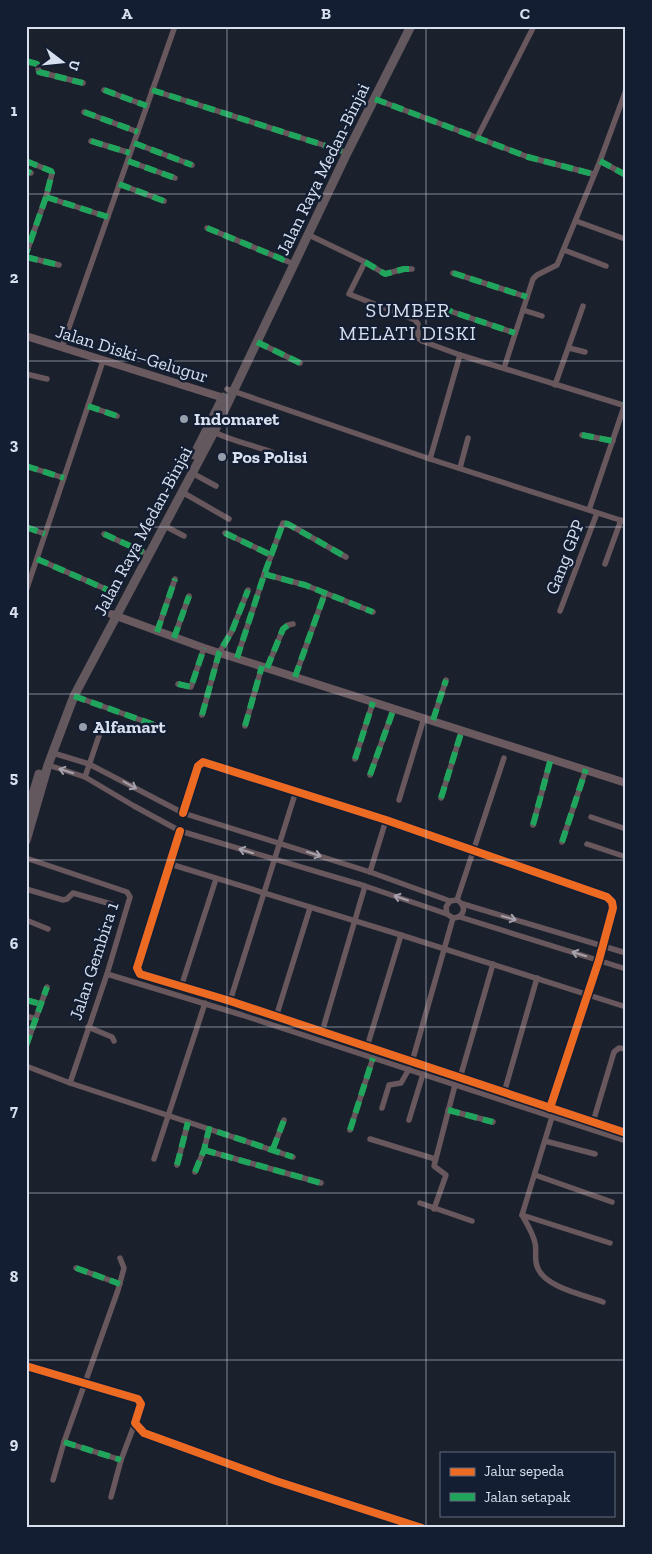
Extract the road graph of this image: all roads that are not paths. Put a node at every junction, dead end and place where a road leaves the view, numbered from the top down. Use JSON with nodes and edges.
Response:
{"nodes":[{"id":1,"x":175,"y":26,"type":"edge"},
{"id":2,"x":404,"y":26,"type":"edge"},
{"id":3,"x":411,"y":26,"type":"edge"},
{"id":4,"x":534,"y":26,"type":"edge"},
{"id":5,"x":26,"y":61,"type":"edge"},
{"id":6,"x":83,"y":83,"type":"dead end"},
{"id":7,"x":104,"y":90,"type":"dead end"},
{"id":8,"x":152,"y":90,"type":"junction"},
{"id":9,"x":626,"y":90,"type":"edge"},
{"id":10,"x":375,"y":99,"type":"junction"},
{"id":11,"x":147,"y":106,"type":"junction"},
{"id":12,"x":84,"y":112,"type":"dead end"},
{"id":13,"x":138,"y":132,"type":"junction"},
{"id":14,"x":477,"y":138,"type":"junction"},
{"id":15,"x":91,"y":141,"type":"dead end"},
{"id":16,"x":134,"y":143,"type":"junction"},
{"id":17,"x":342,"y":151,"type":"junction"},
{"id":18,"x":130,"y":153,"type":"junction"},
{"id":19,"x":26,"y":161,"type":"edge"},
{"id":20,"x":128,"y":161,"type":"junction"},
{"id":21,"x":600,"y":161,"type":"junction"},
{"id":22,"x":192,"y":165,"type":"dead end"},
{"id":23,"x":593,"y":174,"type":"junction"},
{"id":24,"x":626,"y":175,"type":"edge"},
{"id":25,"x":175,"y":178,"type":"dead end"},
{"id":26,"x":119,"y":184,"type":"junction"},
{"id":27,"x":46,"y":197,"type":"junction"},
{"id":28,"x":164,"y":201,"type":"dead end"},
{"id":29,"x":108,"y":217,"type":"junction"},
{"id":30,"x":576,"y":221,"type":"junction"},
{"id":31,"x":207,"y":228,"type":"dead end"},
{"id":32,"x":309,"y":234,"type":"junction"},
{"id":33,"x":625,"y":238,"type":"edge"},
{"id":34,"x":564,"y":250,"type":"junction"},
{"id":35,"x":26,"y":256,"type":"edge"},
{"id":36,"x":289,"y":262,"type":"junction"},
{"id":37,"x":365,"y":262,"type":"junction"},
{"id":38,"x":59,"y":265,"type":"dead end"},
{"id":39,"x":606,"y":266,"type":"dead end"},
{"id":40,"x":412,"y":269,"type":"dead end"},
{"id":41,"x":453,"y":273,"type":"dead end"},
{"id":42,"x":527,"y":297,"type":"junction"},
{"id":43,"x":583,"y":306,"type":"dead end"},
{"id":44,"x":441,"y":308,"type":"dead end"},
{"id":45,"x":523,"y":310,"type":"junction"},
{"id":46,"x":542,"y":316,"type":"dead end"},
{"id":47,"x":515,"y":334,"type":"junction"},
{"id":48,"x":26,"y":336,"type":"edge"},
{"id":49,"x":257,"y":342,"type":"junction"},
{"id":50,"x":62,"y":347,"type":"junction"},
{"id":51,"x":569,"y":348,"type":"junction"},
{"id":52,"x":585,"y":352,"type":"dead end"},
{"id":53,"x":460,"y":355,"type":"junction"},
{"id":54,"x":103,"y":361,"type":"junction"},
{"id":55,"x":300,"y":364,"type":"dead end"},
{"id":56,"x":504,"y":368,"type":"junction"},
{"id":57,"x":26,"y":374,"type":"edge"},
{"id":58,"x":47,"y":379,"type":"dead end"},
{"id":59,"x":555,"y":385,"type":"junction"},
{"id":60,"x":228,"y":395,"type":"junction"},
{"id":61,"x":625,"y":404,"type":"edge"},
{"id":62,"x":88,"y":406,"type":"junction"},
{"id":63,"x":117,"y":416,"type":"dead end"},
{"id":64,"x":214,"y":432,"type":"junction"},
{"id":65,"x":582,"y":435,"type":"dead end"},
{"id":66,"x":468,"y":438,"type":"dead end"},
{"id":67,"x":613,"y":441,"type":"junction"},
{"id":68,"x":272,"y":452,"type":"dead end"},
{"id":69,"x":430,"y":459,"type":"junction"},
{"id":70,"x":26,"y":466,"type":"edge"},
{"id":71,"x":460,"y":468,"type":"junction"},
{"id":72,"x":192,"y":473,"type":"junction"},
{"id":73,"x":64,"y":478,"type":"junction"},
{"id":74,"x":216,"y":486,"type":"dead end"},
{"id":75,"x":182,"y":492,"type":"junction"},
{"id":76,"x":589,"y":510,"type":"junction"},
{"id":77,"x":597,"y":513,"type":"junction"},
{"id":78,"x":229,"y":519,"type":"dead end"},
{"id":79,"x":623,"y":521,"type":"edge"},
{"id":80,"x":164,"y":525,"type":"junction"},
{"id":81,"x":26,"y":527,"type":"edge"},
{"id":82,"x":226,"y":533,"type":"dead end"},
{"id":83,"x":46,"y":534,"type":"junction"},
{"id":84,"x":104,"y":534,"type":"dead end"},
{"id":85,"x":184,"y":536,"type":"dead end"},
{"id":86,"x":143,"y":552,"type":"junction"},
{"id":87,"x":271,"y":555,"type":"junction"},
{"id":88,"x":346,"y":557,"type":"dead end"},
{"id":89,"x":37,"y":559,"type":"junction"},
{"id":90,"x":605,"y":564,"type":"dead end"},
{"id":91,"x":264,"y":574,"type":"junction"},
{"id":92,"x":175,"y":579,"type":"dead end"},
{"id":93,"x":108,"y":590,"type":"dead end"},
{"id":94,"x":248,"y":590,"type":"dead end"},
{"id":95,"x":26,"y":591,"type":"edge"},
{"id":96,"x":325,"y":593,"type":"junction"},
{"id":97,"x":189,"y":596,"type":"dead end"},
{"id":98,"x":560,"y":611,"type":"dead end"},
{"id":99,"x":373,"y":612,"type":"dead end"},
{"id":100,"x":113,"y":615,"type":"junction"},
{"id":101,"x":293,"y":624,"type":"dead end"},
{"id":102,"x":157,"y":632,"type":"junction"},
{"id":103,"x":174,"y":638,"type":"junction"},
{"id":104,"x":204,"y":648,"type":"junction"},
{"id":105,"x":219,"y":652,"type":"junction"},
{"id":106,"x":237,"y":658,"type":"junction"},
{"id":107,"x":265,"y":667,"type":"junction"},
{"id":108,"x":295,"y":677,"type":"junction"},
{"id":109,"x":446,"y":680,"type":"dead end"},
{"id":110,"x":178,"y":684,"type":"dead end"},
{"id":111,"x":74,"y":696,"type":"junction"},
{"id":112,"x":373,"y":702,"type":"junction"},
{"id":113,"x":394,"y":708,"type":"junction"},
{"id":114,"x":202,"y":715,"type":"dead end"},
{"id":115,"x":424,"y":718,"type":"junction"},
{"id":116,"x":432,"y":720,"type":"junction"},
{"id":117,"x":103,"y":724,"type":"dead end"},
{"id":118,"x":245,"y":726,"type":"dead end"},
{"id":119,"x":163,"y":728,"type":"dead end"},
{"id":120,"x":462,"y":730,"type":"junction"},
{"id":121,"x":53,"y":753,"type":"junction"},
{"id":122,"x":504,"y":758,"type":"dead end"},
{"id":123,"x":551,"y":758,"type":"junction"},
{"id":124,"x":355,"y":759,"type":"dead end"},
{"id":125,"x":89,"y":764,"type":"junction"},
{"id":126,"x":48,"y":765,"type":"junction"},
{"id":127,"x":586,"y":769,"type":"junction"},
{"id":128,"x":370,"y":775,"type":"dead end"},
{"id":129,"x":85,"y":777,"type":"junction"},
{"id":130,"x":626,"y":783,"type":"edge"},
{"id":131,"x":296,"y":790,"type":"junction"},
{"id":132,"x":441,"y":798,"type":"dead end"},
{"id":133,"x":399,"y":800,"type":"dead end"},
{"id":134,"x":183,"y":813,"type":"junction"},
{"id":135,"x":26,"y":817,"type":"edge"},
{"id":136,"x":591,"y":817,"type":"dead end"},
{"id":137,"x":386,"y":820,"type":"junction"},
{"id":138,"x":532,"y":825,"type":"dead end"},
{"id":139,"x":626,"y":828,"type":"edge"},
{"id":140,"x":180,"y":831,"type":"junction"},
{"id":141,"x":26,"y":841,"type":"edge"},
{"id":142,"x":562,"y":842,"type":"dead end"},
{"id":143,"x":279,"y":843,"type":"junction"},
{"id":144,"x":587,"y":844,"type":"dead end"},
{"id":145,"x":473,"y":849,"type":"junction"},
{"id":146,"x":626,"y":857,"type":"edge"},
{"id":147,"x":26,"y":858,"type":"edge"},
{"id":148,"x":274,"y":859,"type":"junction"},
{"id":149,"x":170,"y":864,"type":"junction"},
{"id":150,"x":370,"y":872,"type":"junction"},
{"id":151,"x":216,"y":878,"type":"junction"},
{"id":152,"x":365,"y":886,"type":"junction"},
{"id":153,"x":26,"y":890,"type":"edge"},
{"id":154,"x":263,"y":892,"type":"junction"},
{"id":155,"x":454,"y":901,"type":"junction"},
{"id":156,"x":110,"y":904,"type":"dead end"},
{"id":157,"x":463,"y":904,"type":"junction"},
{"id":158,"x":310,"y":908,"type":"junction"},
{"id":159,"x":447,"y":914,"type":"junction"},
{"id":160,"x":460,"y":917,"type":"junction"},
{"id":161,"x":453,"y":918,"type":"junction"},
{"id":162,"x":26,"y":920,"type":"edge"},
{"id":163,"x":355,"y":921,"type":"junction"},
{"id":164,"x":48,"y":929,"type":"dead end"},
{"id":165,"x":401,"y":935,"type":"junction"},
{"id":166,"x":603,"y":945,"type":"junction"},
{"id":167,"x":444,"y":949,"type":"junction"},
{"id":168,"x":626,"y":953,"type":"edge"},
{"id":169,"x":598,"y":960,"type":"junction"},
{"id":170,"x":493,"y":964,"type":"junction"},
{"id":171,"x":626,"y":969,"type":"edge"},
{"id":172,"x":107,"y":974,"type":"junction"},
{"id":173,"x":537,"y":978,"type":"junction"},
{"id":174,"x":47,"y":987,"type":"dead end"},
{"id":175,"x":180,"y":987,"type":"junction"},
{"id":176,"x":587,"y":995,"type":"junction"},
{"id":177,"x":26,"y":1000,"type":"edge"},
{"id":178,"x":230,"y":1001,"type":"junction"},
{"id":179,"x":205,"y":1003,"type":"junction"},
{"id":180,"x":41,"y":1004,"type":"junction"},
{"id":181,"x":626,"y":1008,"type":"edge"},
{"id":182,"x":26,"y":1016,"type":"edge"},
{"id":183,"x":276,"y":1017,"type":"junction"},
{"id":184,"x":36,"y":1019,"type":"junction"},
{"id":185,"x":88,"y":1027,"type":"junction"},
{"id":186,"x":322,"y":1032,"type":"junction"},
{"id":187,"x":114,"y":1040,"type":"dead end"},
{"id":188,"x":26,"y":1046,"type":"edge"},
{"id":189,"x":367,"y":1047,"type":"junction"},
{"id":190,"x":626,"y":1049,"type":"edge"},
{"id":191,"x":373,"y":1058,"type":"junction"},
{"id":192,"x":412,"y":1062,"type":"junction"},
{"id":193,"x":26,"y":1066,"type":"edge"},
{"id":194,"x":408,"y":1069,"type":"junction"},
{"id":195,"x":423,"y":1074,"type":"junction"},
{"id":196,"x":460,"y":1078,"type":"junction"},
{"id":197,"x":70,"y":1083,"type":"junction"},
{"id":198,"x":455,"y":1085,"type":"junction"},
{"id":199,"x":504,"y":1093,"type":"junction"},
{"id":200,"x":382,"y":1108,"type":"dead end"},
{"id":201,"x":550,"y":1108,"type":"junction"},
{"id":202,"x":448,"y":1110,"type":"junction"},
{"id":203,"x":168,"y":1115,"type":"junction"},
{"id":204,"x":552,"y":1117,"type":"junction"},
{"id":205,"x":284,"y":1120,"type":"dead end"},
{"id":206,"x":409,"y":1120,"type":"dead end"},
{"id":207,"x":188,"y":1122,"type":"junction"},
{"id":208,"x":494,"y":1122,"type":"dead end"},
{"id":209,"x":593,"y":1122,"type":"junction"},
{"id":210,"x":210,"y":1129,"type":"junction"},
{"id":211,"x":350,"y":1130,"type":"dead end"},
{"id":212,"x":626,"y":1132,"type":"edge"},
{"id":213,"x":370,"y":1140,"type":"dead end"},
{"id":214,"x":626,"y":1140,"type":"edge"},
{"id":215,"x":546,"y":1141,"type":"junction"},
{"id":216,"x":273,"y":1149,"type":"junction"},
{"id":217,"x":204,"y":1150,"type":"junction"},
{"id":218,"x":595,"y":1154,"type":"dead end"},
{"id":219,"x":293,"y":1157,"type":"dead end"},
{"id":220,"x":154,"y":1159,"type":"dead end"},
{"id":221,"x":435,"y":1159,"type":"junction"},
{"id":222,"x":176,"y":1165,"type":"dead end"},
{"id":223,"x":195,"y":1172,"type":"dead end"},
{"id":224,"x":535,"y":1175,"type":"junction"},
{"id":225,"x":321,"y":1183,"type":"dead end"},
{"id":226,"x":612,"y":1202,"type":"dead end"},
{"id":227,"x":420,"y":1203,"type":"dead end"},
{"id":228,"x":434,"y":1209,"type":"junction"},
{"id":229,"x":522,"y":1214,"type":"junction"},
{"id":230,"x":472,"y":1221,"type":"dead end"},
{"id":231,"x":610,"y":1243,"type":"dead end"},
{"id":232,"x":120,"y":1258,"type":"dead end"},
{"id":233,"x":76,"y":1268,"type":"dead end"},
{"id":234,"x":120,"y":1284,"type":"junction"},
{"id":235,"x":603,"y":1302,"type":"dead end"},
{"id":236,"x":26,"y":1366,"type":"edge"},
{"id":237,"x":86,"y":1384,"type":"junction"},
{"id":238,"x":135,"y":1424,"type":"junction"},
{"id":239,"x":64,"y":1442,"type":"junction"},
{"id":240,"x":121,"y":1460,"type":"junction"},
{"id":241,"x":53,"y":1480,"type":"dead end"},
{"id":242,"x":111,"y":1497,"type":"dead end"},
{"id":243,"x":422,"y":1528,"type":"edge"}],
"edges":[{"from":1,"to":8,"type":"street"},
{"from":2,"to":17,"type":"highway","name":"Jalan Raya Medan-Binjai"},
{"from":3,"to":10,"type":"highway","name":"Jalan Raya Medan-Binjai"},
{"from":4,"to":14,"type":"street"},
{"from":5,"to":6,"type":"street"},
{"from":7,"to":11,"type":"street"},
{"from":8,"to":11,"type":"street"},
{"from":8,"to":17,"type":"street"},
{"from":9,"to":21,"type":"street"},
{"from":10,"to":14,"type":"street"},
{"from":10,"to":32,"type":"highway","name":"Jalan Raya Medan-Binjai"},
{"from":11,"to":13,"type":"street"},
{"from":12,"to":13,"type":"street"},
{"from":13,"to":16,"type":"street"},
{"from":14,"to":23,"type":"street"},
{"from":15,"to":18,"type":"street"},
{"from":16,"to":18,"type":"street"},
{"from":16,"to":22,"type":"street"},
{"from":17,"to":36,"type":"highway","name":"Jalan Raya Medan-Binjai"},
{"from":18,"to":20,"type":"street"},
{"from":19,"to":27,"type":"street"},
{"from":20,"to":25,"type":"street"},
{"from":20,"to":26,"type":"street"},
{"from":21,"to":23,"type":"street"},
{"from":21,"to":24,"type":"street"},
{"from":23,"to":30,"type":"street"},
{"from":26,"to":28,"type":"street"},
{"from":26,"to":29,"type":"street"},
{"from":27,"to":29,"type":"street"},
{"from":27,"to":35,"type":"street"},
{"from":29,"to":50,"type":"street"},
{"from":30,"to":33,"type":"street"},
{"from":30,"to":34,"type":"street"},
{"from":31,"to":36,"type":"street"},
{"from":32,"to":37,"type":"street"},
{"from":32,"to":49,"type":"highway","name":"Jalan Raya Medan-Binjai"},
{"from":34,"to":39,"type":"street"},
{"from":34,"to":42,"type":"street"},
{"from":35,"to":38,"type":"street"},
{"from":36,"to":60,"type":"highway","name":"Jalan Raya Medan-Binjai"},
{"from":37,"to":40,"type":"street"},
{"from":37,"to":53,"type":"street"},
{"from":41,"to":42,"type":"street"},
{"from":42,"to":45,"type":"street"},
{"from":43,"to":51,"type":"street"},
{"from":44,"to":47,"type":"street"},
{"from":45,"to":46,"type":"street"},
{"from":45,"to":47,"type":"street"},
{"from":47,"to":56,"type":"street"},
{"from":48,"to":50,"type":"main road","name":"Jalan Diski–Gelugur"},
{"from":49,"to":55,"type":"street"},
{"from":49,"to":60,"type":"highway","name":"Jalan Raya Medan-Binjai"},
{"from":50,"to":54,"type":"main road","name":"Jalan Diski–Gelugur"},
{"from":51,"to":52,"type":"street"},
{"from":51,"to":59,"type":"street"},
{"from":53,"to":56,"type":"street"},
{"from":53,"to":69,"type":"street"},
{"from":54,"to":60,"type":"main road","name":"Jalan Diski–Gelugur"},
{"from":54,"to":62,"type":"street"},
{"from":56,"to":59,"type":"street"},
{"from":57,"to":58,"type":"street"},
{"from":59,"to":61,"type":"street"},
{"from":60,"to":64,"type":"highway","name":"Jalan Raya Medan-Binjai"},
{"from":60,"to":69,"type":"street"},
{"from":60,"to":86,"type":"highway","name":"Jalan Raya Medan-Binjai"},
{"from":61,"to":67,"type":"street"},
{"from":62,"to":63,"type":"street"},
{"from":62,"to":73,"type":"street"},
{"from":64,"to":68,"type":"street"},
{"from":64,"to":72,"type":"highway","name":"Jalan Raya Medan-Binjai"},
{"from":65,"to":67,"type":"street"},
{"from":66,"to":71,"type":"street"},
{"from":67,"to":76,"type":"street"},
{"from":69,"to":71,"type":"street"},
{"from":70,"to":73,"type":"street"},
{"from":71,"to":76,"type":"street"},
{"from":72,"to":74,"type":"street"},
{"from":72,"to":75,"type":"highway","name":"Jalan Raya Medan-Binjai"},
{"from":73,"to":83,"type":"street"},
{"from":75,"to":78,"type":"street"},
{"from":75,"to":80,"type":"highway","name":"Jalan Raya Medan-Binjai"},
{"from":76,"to":77,"type":"street"},
{"from":77,"to":79,"type":"street"},
{"from":77,"to":98,"type":"street","name":"Gang GPP"},
{"from":79,"to":90,"type":"street"},
{"from":80,"to":85,"type":"street"},
{"from":80,"to":100,"type":"highway","name":"Jalan Raya Medan-Binjai"},
{"from":81,"to":83,"type":"street"},
{"from":82,"to":87,"type":"street"},
{"from":83,"to":89,"type":"street"},
{"from":84,"to":86,"type":"street"},
{"from":86,"to":100,"type":"highway","name":"Jalan Raya Medan-Binjai"},
{"from":87,"to":88,"type":"street"},
{"from":87,"to":91,"type":"street"},
{"from":89,"to":93,"type":"street"},
{"from":89,"to":95,"type":"street"},
{"from":91,"to":96,"type":"street"},
{"from":91,"to":106,"type":"street"},
{"from":92,"to":102,"type":"street"},
{"from":94,"to":105,"type":"street"},
{"from":96,"to":99,"type":"street"},
{"from":96,"to":108,"type":"street"},
{"from":97,"to":103,"type":"street"},
{"from":100,"to":102,"type":"main road"},
{"from":100,"to":111,"type":"highway","name":"Jalan Raya Medan-Binjai"},
{"from":100,"to":135,"type":"highway","name":"Jalan Raya Medan-Binjai"},
{"from":101,"to":107,"type":"street"},
{"from":102,"to":103,"type":"main road"},
{"from":103,"to":104,"type":"main road"},
{"from":104,"to":105,"type":"main road"},
{"from":104,"to":110,"type":"street"},
{"from":105,"to":106,"type":"main road"},
{"from":105,"to":114,"type":"street"},
{"from":106,"to":107,"type":"main road"},
{"from":107,"to":108,"type":"main road"},
{"from":107,"to":118,"type":"street"},
{"from":108,"to":112,"type":"main road"},
{"from":109,"to":116,"type":"street"},
{"from":111,"to":119,"type":"street"},
{"from":111,"to":121,"type":"highway","name":"Jalan Raya Medan-Binjai"},
{"from":112,"to":113,"type":"main road"},
{"from":112,"to":124,"type":"street"},
{"from":113,"to":115,"type":"main road"},
{"from":113,"to":128,"type":"street"},
{"from":115,"to":116,"type":"main road"},
{"from":115,"to":133,"type":"street"},
{"from":116,"to":120,"type":"main road"},
{"from":117,"to":125,"type":"street"},
{"from":120,"to":123,"type":"main road"},
{"from":120,"to":132,"type":"street"},
{"from":121,"to":125,"type":"street"},
{"from":121,"to":126,"type":"highway","name":"Jalan Raya Medan-Binjai"},
{"from":122,"to":145,"type":"street"},
{"from":123,"to":127,"type":"main road"},
{"from":123,"to":138,"type":"street"},
{"from":125,"to":129,"type":"street"},
{"from":125,"to":134,"type":"street","one_way":true},
{"from":129,"to":126,"type":"street","one_way":true},
{"from":126,"to":141,"type":"highway","name":"Jalan Raya Medan-Binjai"},
{"from":127,"to":130,"type":"main road"},
{"from":127,"to":142,"type":"street"},
{"from":129,"to":140,"type":"street"},
{"from":131,"to":134,"type":"street"},
{"from":131,"to":137,"type":"street"},
{"from":131,"to":143,"type":"street"},
{"from":134,"to":143,"type":"street"},
{"from":136,"to":139,"type":"street"},
{"from":137,"to":145,"type":"street"},
{"from":137,"to":150,"type":"street"},
{"from":148,"to":140,"type":"street","one_way":true},
{"from":140,"to":149,"type":"street"},
{"from":143,"to":148,"type":"street"},
{"from":143,"to":150,"type":"street","one_way":true},
{"from":144,"to":146,"type":"street"},
{"from":145,"to":155,"type":"street"},
{"from":145,"to":166,"type":"street"},
{"from":147,"to":172,"type":"street","name":"Jalan Gembira 1"},
{"from":148,"to":152,"type":"street"},
{"from":148,"to":154,"type":"street"},
{"from":149,"to":151,"type":"street"},
{"from":149,"to":175,"type":"street"},
{"from":150,"to":155,"type":"street"},
{"from":151,"to":154,"type":"street"},
{"from":151,"to":175,"type":"street"},
{"from":159,"to":152,"type":"street","one_way":true},
{"from":152,"to":163,"type":"street"},
{"from":153,"to":156,"type":"street"},
{"from":154,"to":158,"type":"street"},
{"from":154,"to":178,"type":"street"},
{"from":155,"to":157,"type":"street"},
{"from":155,"to":159,"type":"street"},
{"from":157,"to":160,"type":"street"},
{"from":157,"to":166,"type":"street","one_way":true},
{"from":158,"to":163,"type":"street"},
{"from":158,"to":183,"type":"street"},
{"from":159,"to":161,"type":"street"},
{"from":160,"to":161,"type":"street"},
{"from":169,"to":160,"type":"street","one_way":true},
{"from":161,"to":167,"type":"street"},
{"from":162,"to":164,"type":"street"},
{"from":163,"to":165,"type":"street"},
{"from":163,"to":186,"type":"street"},
{"from":165,"to":167,"type":"street"},
{"from":165,"to":189,"type":"street"},
{"from":166,"to":168,"type":"street"},
{"from":166,"to":169,"type":"street"},
{"from":167,"to":170,"type":"street"},
{"from":167,"to":192,"type":"street"},
{"from":169,"to":171,"type":"street"},
{"from":169,"to":176,"type":"street"},
{"from":170,"to":173,"type":"street"},
{"from":170,"to":196,"type":"street"},
{"from":172,"to":179,"type":"street"},
{"from":172,"to":185,"type":"street","name":"Jalan Gembira 1"},
{"from":173,"to":176,"type":"street"},
{"from":173,"to":199,"type":"street"},
{"from":174,"to":180,"type":"street"},
{"from":175,"to":178,"type":"street"},
{"from":176,"to":181,"type":"street"},
{"from":176,"to":201,"type":"street"},
{"from":177,"to":180,"type":"street"},
{"from":178,"to":183,"type":"street"},
{"from":179,"to":191,"type":"street"},
{"from":179,"to":203,"type":"street"},
{"from":180,"to":184,"type":"street"},
{"from":182,"to":184,"type":"street"},
{"from":183,"to":186,"type":"street"},
{"from":184,"to":188,"type":"street"},
{"from":185,"to":187,"type":"street"},
{"from":185,"to":197,"type":"street","name":"Jalan Gembira 1"},
{"from":186,"to":189,"type":"street"},
{"from":189,"to":192,"type":"street"},
{"from":190,"to":209,"type":"street"},
{"from":191,"to":194,"type":"street"},
{"from":191,"to":211,"type":"street"},
{"from":192,"to":196,"type":"street"},
{"from":193,"to":197,"type":"street"},
{"from":194,"to":195,"type":"street"},
{"from":194,"to":200,"type":"street"},
{"from":195,"to":198,"type":"street"},
{"from":195,"to":206,"type":"street"},
{"from":196,"to":199,"type":"street"},
{"from":197,"to":203,"type":"street"},
{"from":198,"to":202,"type":"street"},
{"from":198,"to":204,"type":"street"},
{"from":199,"to":201,"type":"street"},
{"from":201,"to":209,"type":"street"},
{"from":202,"to":208,"type":"street"},
{"from":202,"to":221,"type":"street"},
{"from":203,"to":207,"type":"street"},
{"from":203,"to":220,"type":"street"},
{"from":204,"to":214,"type":"street"},
{"from":204,"to":215,"type":"street"},
{"from":205,"to":216,"type":"street"},
{"from":207,"to":210,"type":"street"},
{"from":207,"to":222,"type":"street"},
{"from":209,"to":212,"type":"street"},
{"from":210,"to":216,"type":"street"},
{"from":210,"to":217,"type":"street"},
{"from":213,"to":221,"type":"street"},
{"from":215,"to":218,"type":"street"},
{"from":215,"to":224,"type":"street"},
{"from":216,"to":219,"type":"street"},
{"from":217,"to":223,"type":"street"},
{"from":217,"to":225,"type":"street"},
{"from":221,"to":228,"type":"street"},
{"from":224,"to":226,"type":"street"},
{"from":224,"to":229,"type":"street"},
{"from":227,"to":228,"type":"street"},
{"from":228,"to":230,"type":"street"},
{"from":229,"to":231,"type":"street"},
{"from":229,"to":235,"type":"street"},
{"from":232,"to":234,"type":"street"},
{"from":233,"to":234,"type":"street"},
{"from":234,"to":237,"type":"street"},
{"from":236,"to":237,"type":"street"},
{"from":237,"to":238,"type":"street"},
{"from":237,"to":239,"type":"street"},
{"from":238,"to":240,"type":"street"},
{"from":238,"to":243,"type":"street"},
{"from":239,"to":240,"type":"street"},
{"from":239,"to":241,"type":"street"},
{"from":240,"to":242,"type":"street"}]}
